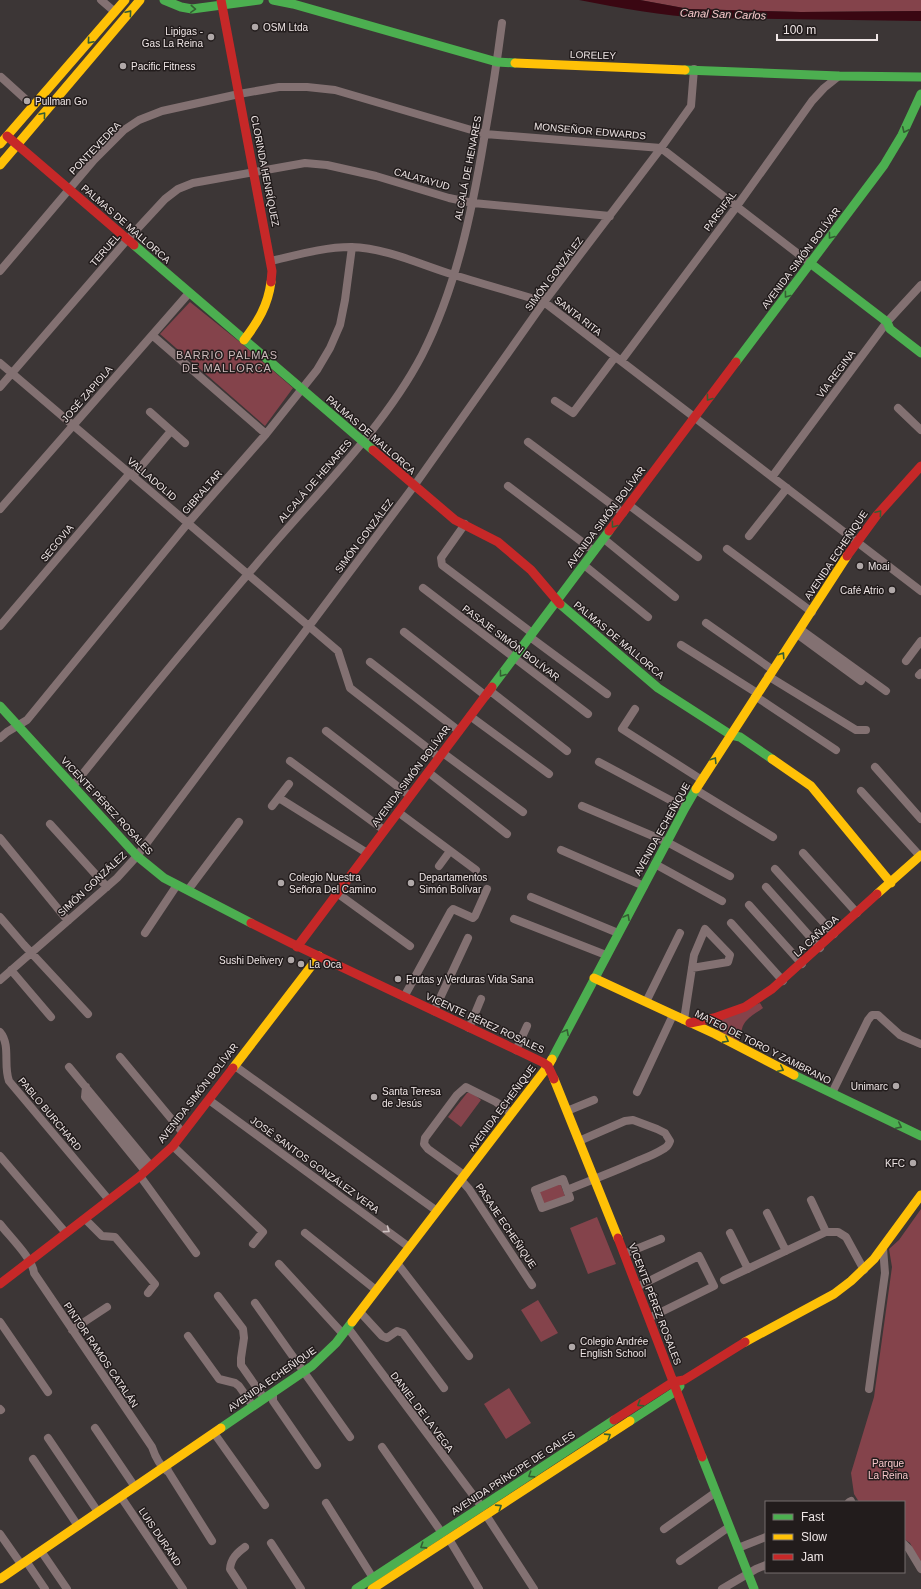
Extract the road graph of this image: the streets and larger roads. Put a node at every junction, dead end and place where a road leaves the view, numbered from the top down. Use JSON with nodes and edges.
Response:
{"nodes":[{"id":1,"x":101,"y":0,"type":"edge"},
{"id":2,"x":125,"y":0,"type":"edge"},
{"id":3,"x":140,"y":0,"type":"edge"},
{"id":4,"x":164,"y":0,"type":"edge"},
{"id":5,"x":259,"y":0,"type":"edge"},
{"id":6,"x":273,"y":0,"type":"edge"},
{"id":7,"x":222,"y":2,"type":"edge"},
{"id":8,"x":115,"y":12,"type":"junction"},
{"id":9,"x":502,"y":23,"type":"dead end"},
{"id":10,"x":497,"y":62,"type":"junction"},
{"id":11,"x":694,"y":69,"type":"junction"},
{"id":12,"x":839,"y":76,"type":"junction"},
{"id":13,"x":1,"y":77,"type":"edge"},
{"id":14,"x":921,"y":77,"type":"edge"},
{"id":15,"x":239,"y":94,"type":"junction"},
{"id":16,"x":921,"y":94,"type":"edge"},
{"id":17,"x":33,"y":106,"type":"junction"},
{"id":18,"x":4,"y":133,"type":"edge"},
{"id":19,"x":485,"y":134,"type":"junction"},
{"id":20,"x":0,"y":144,"type":"edge"},
{"id":21,"x":18,"y":145,"type":"junction"},
{"id":22,"x":661,"y":148,"type":"junction"},
{"id":23,"x":0,"y":165,"type":"edge"},
{"id":24,"x":254,"y":171,"type":"junction"},
{"id":25,"x":69,"y":190,"type":"junction"},
{"id":26,"x":473,"y":203,"type":"junction"},
{"id":27,"x":737,"y":206,"type":"junction"},
{"id":28,"x":610,"y":216,"type":"junction"},
{"id":29,"x":127,"y":240,"type":"junction"},
{"id":30,"x":352,"y":247,"type":"junction"},
{"id":31,"x":271,"y":262,"type":"junction"},
{"id":32,"x":810,"y":263,"type":"junction"},
{"id":33,"x":0,"y":271,"type":"edge"},
{"id":34,"x":453,"y":275,"type":"junction"},
{"id":35,"x":921,"y":285,"type":"edge"},
{"id":36,"x":189,"y":293,"type":"junction"},
{"id":37,"x":544,"y":302,"type":"junction"},
{"id":38,"x":888,"y":322,"type":"junction"},
{"id":39,"x":152,"y":335,"type":"junction"},
{"id":40,"x":244,"y":340,"type":"junction"},
{"id":41,"x":921,"y":343,"type":"edge"},
{"id":42,"x":921,"y":353,"type":"edge"},
{"id":43,"x":618,"y":359,"type":"junction"},
{"id":44,"x":0,"y":363,"type":"edge"},
{"id":45,"x":12,"y":373,"type":"junction"},
{"id":46,"x":0,"y":386,"type":"edge"},
{"id":47,"x":302,"y":390,"type":"junction"},
{"id":48,"x":555,"y":401,"type":"dead end"},
{"id":49,"x":898,"y":408,"type":"dead end"},
{"id":50,"x":150,"y":412,"type":"dead end"},
{"id":51,"x":694,"y":418,"type":"junction"},
{"id":52,"x":73,"y":425,"type":"junction"},
{"id":53,"x":921,"y":430,"type":"edge"},
{"id":54,"x":171,"y":431,"type":"junction"},
{"id":55,"x":266,"y":434,"type":"junction"},
{"id":56,"x":362,"y":442,"type":"junction"},
{"id":57,"x":528,"y":442,"type":"dead end"},
{"id":58,"x":185,"y":444,"type":"dead end"},
{"id":59,"x":921,"y":466,"type":"edge"},
{"id":60,"x":132,"y":475,"type":"junction"},
{"id":61,"x":772,"y":477,"type":"junction"},
{"id":62,"x":414,"y":486,"type":"junction"},
{"id":63,"x":508,"y":486,"type":"dead end"},
{"id":64,"x":787,"y":488,"type":"junction"},
{"id":65,"x":629,"y":505,"type":"junction"},
{"id":66,"x":0,"y":509,"type":"edge"},
{"id":67,"x":623,"y":513,"type":"junction"},
{"id":68,"x":188,"y":523,"type":"junction"},
{"id":69,"x":465,"y":524,"type":"junction"},
{"id":70,"x":749,"y":536,"type":"dead end"},
{"id":71,"x":604,"y":539,"type":"junction"},
{"id":72,"x":856,"y":542,"type":"junction"},
{"id":73,"x":727,"y":549,"type":"dead end"},
{"id":74,"x":594,"y":551,"type":"junction"},
{"id":75,"x":698,"y":557,"type":"dead end"},
{"id":76,"x":584,"y":565,"type":"junction"},
{"id":77,"x":248,"y":574,"type":"junction"},
{"id":78,"x":423,"y":588,"type":"dead end"},
{"id":79,"x":921,"y":591,"type":"edge"},
{"id":80,"x":675,"y":597,"type":"dead end"},
{"id":81,"x":557,"y":601,"type":"junction"},
{"id":82,"x":812,"y":612,"type":"junction"},
{"id":83,"x":648,"y":617,"type":"dead end"},
{"id":84,"x":706,"y":623,"type":"dead end"},
{"id":85,"x":0,"y":626,"type":"edge"},
{"id":86,"x":308,"y":626,"type":"junction"},
{"id":87,"x":404,"y":632,"type":"dead end"},
{"id":88,"x":798,"y":632,"type":"junction"},
{"id":89,"x":531,"y":635,"type":"junction"},
{"id":90,"x":921,"y":641,"type":"edge"},
{"id":91,"x":681,"y":645,"type":"dead end"},
{"id":92,"x":514,"y":658,"type":"junction"},
{"id":93,"x":906,"y":660,"type":"dead end"},
{"id":94,"x":370,"y":662,"type":"dead end"},
{"id":95,"x":770,"y":673,"type":"junction"},
{"id":96,"x":861,"y":681,"type":"dead end"},
{"id":97,"x":886,"y":691,"type":"dead end"},
{"id":98,"x":487,"y":693,"type":"junction"},
{"id":99,"x":607,"y":694,"type":"dead end"},
{"id":100,"x":756,"y":695,"type":"junction"},
{"id":101,"x":0,"y":706,"type":"edge"},
{"id":102,"x":635,"y":709,"type":"dead end"},
{"id":103,"x":588,"y":714,"type":"dead end"},
{"id":104,"x":470,"y":716,"type":"junction"},
{"id":105,"x":18,"y":726,"type":"junction"},
{"id":106,"x":866,"y":730,"type":"dead end"},
{"id":107,"x":326,"y":731,"type":"dead end"},
{"id":108,"x":459,"y":731,"type":"junction"},
{"id":109,"x":730,"y":735,"type":"junction"},
{"id":110,"x":0,"y":738,"type":"edge"},
{"id":111,"x":836,"y":750,"type":"dead end"},
{"id":112,"x":567,"y":751,"type":"dead end"},
{"id":113,"x":441,"y":755,"type":"junction"},
{"id":114,"x":290,"y":761,"type":"dead end"},
{"id":115,"x":599,"y":762,"type":"dead end"},
{"id":116,"x":875,"y":767,"type":"dead end"},
{"id":117,"x":428,"y":772,"type":"junction"},
{"id":118,"x":549,"y":774,"type":"dead end"},
{"id":119,"x":702,"y":780,"type":"junction"},
{"id":120,"x":289,"y":784,"type":"dead end"},
{"id":121,"x":73,"y":786,"type":"junction"},
{"id":122,"x":696,"y":790,"type":"junction"},
{"id":123,"x":861,"y":791,"type":"dead end"},
{"id":124,"x":410,"y":796,"type":"junction"},
{"id":125,"x":279,"y":798,"type":"junction"},
{"id":126,"x":272,"y":806,"type":"dead end"},
{"id":127,"x":582,"y":806,"type":"dead end"},
{"id":128,"x":685,"y":808,"type":"junction"},
{"id":129,"x":398,"y":812,"type":"junction"},
{"id":130,"x":523,"y":812,"type":"dead end"},
{"id":131,"x":921,"y":819,"type":"edge"},
{"id":132,"x":239,"y":822,"type":"dead end"},
{"id":133,"x":50,"y":824,"type":"dead end"},
{"id":134,"x":384,"y":830,"type":"junction"},
{"id":135,"x":507,"y":834,"type":"dead end"},
{"id":136,"x":773,"y":837,"type":"dead end"},
{"id":137,"x":0,"y":838,"type":"edge"},
{"id":138,"x":667,"y":842,"type":"junction"},
{"id":139,"x":561,"y":850,"type":"dead end"},
{"id":140,"x":450,"y":851,"type":"junction"},
{"id":141,"x":367,"y":853,"type":"junction"},
{"id":142,"x":803,"y":853,"type":"dead end"},
{"id":143,"x":137,"y":856,"type":"junction"},
{"id":144,"x":921,"y":856,"type":"edge"},
{"id":145,"x":655,"y":864,"type":"junction"},
{"id":146,"x":439,"y":866,"type":"dead end"},
{"id":147,"x":775,"y":869,"type":"dead end"},
{"id":148,"x":476,"y":870,"type":"dead end"},
{"id":149,"x":730,"y":876,"type":"dead end"},
{"id":150,"x":891,"y":883,"type":"junction"},
{"id":151,"x":177,"y":885,"type":"junction"},
{"id":152,"x":107,"y":886,"type":"junction"},
{"id":153,"x":644,"y":886,"type":"junction"},
{"id":154,"x":766,"y":888,"type":"dead end"},
{"id":155,"x":488,"y":889,"type":"dead end"},
{"id":156,"x":188,"y":890,"type":"junction"},
{"id":157,"x":337,"y":893,"type":"junction"},
{"id":158,"x":531,"y":898,"type":"dead end"},
{"id":159,"x":722,"y":901,"type":"dead end"},
{"id":160,"x":749,"y":905,"type":"dead end"},
{"id":161,"x":857,"y":914,"type":"junction"},
{"id":162,"x":0,"y":916,"type":"edge"},
{"id":163,"x":514,"y":918,"type":"dead end"},
{"id":164,"x":68,"y":921,"type":"junction"},
{"id":165,"x":731,"y":923,"type":"dead end"},
{"id":166,"x":145,"y":933,"type":"dead end"},
{"id":167,"x":618,"y":933,"type":"junction"},
{"id":168,"x":680,"y":933,"type":"dead end"},
{"id":169,"x":834,"y":934,"type":"junction"},
{"id":170,"x":468,"y":938,"type":"dead end"},
{"id":171,"x":297,"y":946,"type":"junction"},
{"id":172,"x":410,"y":946,"type":"dead end"},
{"id":173,"x":820,"y":948,"type":"junction"},
{"id":174,"x":31,"y":953,"type":"junction"},
{"id":175,"x":319,"y":956,"type":"junction"},
{"id":176,"x":606,"y":956,"type":"junction"},
{"id":177,"x":802,"y":964,"type":"junction"},
{"id":178,"x":692,"y":968,"type":"junction"},
{"id":179,"x":12,"y":970,"type":"junction"},
{"id":180,"x":594,"y":978,"type":"junction"},
{"id":181,"x":0,"y":980,"type":"edge"},
{"id":182,"x":783,"y":981,"type":"junction"},
{"id":183,"x":404,"y":997,"type":"junction"},
{"id":184,"x":481,"y":999,"type":"dead end"},
{"id":185,"x":646,"y":1002,"type":"junction"},
{"id":186,"x":434,"y":1011,"type":"junction"},
{"id":187,"x":88,"y":1014,"type":"dead end"},
{"id":188,"x":673,"y":1015,"type":"junction"},
{"id":189,"x":52,"y":1017,"type":"dead end"},
{"id":190,"x":714,"y":1018,"type":"junction"},
{"id":191,"x":687,"y":1021,"type":"junction"},
{"id":192,"x":528,"y":1026,"type":"dead end"},
{"id":193,"x":469,"y":1028,"type":"junction"},
{"id":194,"x":705,"y":1029,"type":"junction"},
{"id":195,"x":0,"y":1032,"type":"edge"},
{"id":196,"x":921,"y":1044,"type":"edge"},
{"id":197,"x":516,"y":1050,"type":"junction"},
{"id":198,"x":120,"y":1056,"type":"dead end"},
{"id":199,"x":235,"y":1066,"type":"junction"},
{"id":200,"x":548,"y":1066,"type":"junction"},
{"id":201,"x":69,"y":1067,"type":"dead end"},
{"id":202,"x":636,"y":1092,"type":"dead end"},
{"id":203,"x":832,"y":1094,"type":"junction"},
{"id":204,"x":209,"y":1100,"type":"junction"},
{"id":205,"x":594,"y":1100,"type":"dead end"},
{"id":206,"x":567,"y":1111,"type":"junction"},
{"id":207,"x":511,"y":1113,"type":"junction"},
{"id":208,"x":183,"y":1133,"type":"junction"},
{"id":209,"x":921,"y":1136,"type":"edge"},
{"id":210,"x":579,"y":1141,"type":"junction"},
{"id":211,"x":173,"y":1146,"type":"junction"},
{"id":212,"x":0,"y":1156,"type":"edge"},
{"id":213,"x":145,"y":1171,"type":"junction"},
{"id":214,"x":462,"y":1177,"type":"junction"},
{"id":215,"x":595,"y":1179,"type":"junction"},
{"id":216,"x":567,"y":1190,"type":"dead end"},
{"id":217,"x":921,"y":1195,"type":"edge"},
{"id":218,"x":109,"y":1200,"type":"junction"},
{"id":219,"x":810,"y":1200,"type":"dead end"},
{"id":220,"x":921,"y":1201,"type":"edge"},
{"id":221,"x":437,"y":1211,"type":"junction"},
{"id":222,"x":767,"y":1213,"type":"dead end"},
{"id":223,"x":905,"y":1218,"type":"junction"},
{"id":224,"x":85,"y":1219,"type":"junction"},
{"id":225,"x":0,"y":1224,"type":"edge"},
{"id":226,"x":826,"y":1232,"type":"junction"},
{"id":227,"x":305,"y":1233,"type":"dead end"},
{"id":228,"x":730,"y":1233,"type":"dead end"},
{"id":229,"x":66,"y":1234,"type":"junction"},
{"id":230,"x":661,"y":1238,"type":"dead end"},
{"id":231,"x":253,"y":1244,"type":"dead end"},
{"id":232,"x":409,"y":1247,"type":"junction"},
{"id":233,"x":883,"y":1248,"type":"junction"},
{"id":234,"x":786,"y":1251,"type":"junction"},
{"id":235,"x":196,"y":1252,"type":"dead end"},
{"id":236,"x":624,"y":1254,"type":"junction"},
{"id":237,"x":26,"y":1263,"type":"junction"},
{"id":238,"x":397,"y":1263,"type":"junction"},
{"id":239,"x":279,"y":1264,"type":"dead end"},
{"id":240,"x":748,"y":1269,"type":"junction"},
{"id":241,"x":864,"y":1270,"type":"junction"},
{"id":242,"x":724,"y":1280,"type":"dead end"},
{"id":243,"x":0,"y":1284,"type":"edge"},
{"id":244,"x":532,"y":1285,"type":"dead end"},
{"id":245,"x":636,"y":1287,"type":"junction"},
{"id":246,"x":376,"y":1290,"type":"junction"},
{"id":247,"x":148,"y":1293,"type":"dead end"},
{"id":248,"x":218,"y":1296,"type":"dead end"},
{"id":249,"x":255,"y":1303,"type":"dead end"},
{"id":250,"x":107,"y":1307,"type":"dead end"},
{"id":251,"x":360,"y":1312,"type":"junction"},
{"id":252,"x":649,"y":1318,"type":"junction"},
{"id":253,"x":0,"y":1322,"type":"edge"},
{"id":254,"x":72,"y":1330,"type":"junction"},
{"id":255,"x":345,"y":1331,"type":"junction"},
{"id":256,"x":188,"y":1336,"type":"dead end"},
{"id":257,"x":469,"y":1356,"type":"dead end"},
{"id":258,"x":303,"y":1372,"type":"junction"},
{"id":259,"x":684,"y":1380,"type":"junction"},
{"id":260,"x":673,"y":1382,"type":"junction"},
{"id":261,"x":444,"y":1388,"type":"dead end"},
{"id":262,"x":869,"y":1389,"type":"dead end"},
{"id":263,"x":676,"y":1391,"type":"junction"},
{"id":264,"x":48,"y":1392,"type":"dead end"},
{"id":265,"x":269,"y":1397,"type":"junction"},
{"id":266,"x":253,"y":1406,"type":"junction"},
{"id":267,"x":95,"y":1428,"type":"dead end"},
{"id":268,"x":214,"y":1433,"type":"junction"},
{"id":269,"x":350,"y":1437,"type":"dead end"},
{"id":270,"x":48,"y":1438,"type":"dead end"},
{"id":271,"x":382,"y":1447,"type":"dead end"},
{"id":272,"x":32,"y":1459,"type":"dead end"},
{"id":273,"x":317,"y":1465,"type":"dead end"},
{"id":274,"x":166,"y":1468,"type":"junction"},
{"id":275,"x":135,"y":1487,"type":"junction"},
{"id":276,"x":716,"y":1492,"type":"junction"},
{"id":277,"x":121,"y":1497,"type":"junction"},
{"id":278,"x":326,"y":1503,"type":"dead end"},
{"id":279,"x":265,"y":1505,"type":"dead end"},
{"id":280,"x":484,"y":1511,"type":"junction"},
{"id":281,"x":98,"y":1512,"type":"junction"},
{"id":282,"x":78,"y":1526,"type":"junction"},
{"id":283,"x":729,"y":1527,"type":"junction"},
{"id":284,"x":664,"y":1529,"type":"dead end"},
{"id":285,"x":0,"y":1534,"type":"edge"},
{"id":286,"x":445,"y":1536,"type":"junction"},
{"id":287,"x":765,"y":1537,"type":"edge"},
{"id":288,"x":212,"y":1541,"type":"dead end"},
{"id":289,"x":271,"y":1543,"type":"dead end"},
{"id":290,"x":905,"y":1545,"type":"edge"},
{"id":291,"x":245,"y":1546,"type":"dead end"},
{"id":292,"x":738,"y":1548,"type":"junction"},
{"id":293,"x":41,"y":1551,"type":"junction"},
{"id":294,"x":680,"y":1561,"type":"dead end"},
{"id":295,"x":24,"y":1563,"type":"junction"},
{"id":296,"x":765,"y":1566,"type":"edge"},
{"id":297,"x":921,"y":1569,"type":"edge"},
{"id":298,"x":748,"y":1574,"type":"junction"},
{"id":299,"x":373,"y":1578,"type":"junction"},
{"id":300,"x":0,"y":1579,"type":"edge"},
{"id":301,"x":45,"y":1589,"type":"edge"},
{"id":302,"x":67,"y":1589,"type":"edge"},
{"id":303,"x":183,"y":1589,"type":"edge"},
{"id":304,"x":243,"y":1589,"type":"edge"},
{"id":305,"x":301,"y":1589,"type":"edge"},
{"id":306,"x":356,"y":1589,"type":"edge"},
{"id":307,"x":372,"y":1589,"type":"edge"},
{"id":308,"x":478,"y":1589,"type":"edge"},
{"id":309,"x":534,"y":1589,"type":"edge"},
{"id":310,"x":722,"y":1589,"type":"edge"},
{"id":311,"x":754,"y":1589,"type":"edge"}],
"edges":[{"from":1,"to":8,"type":"street"},
{"from":2,"to":8,"type":"street"},
{"from":21,"to":3,"type":"street","one_way":true},
{"from":4,"to":7,"type":"street","one_way":true},
{"from":5,"to":7,"type":"street"},
{"from":6,"to":10,"type":"street","name":"LORELEY"},
{"from":7,"to":15,"type":"street","name":"CLORINDA HENRÍQUEZ"},
{"from":8,"to":17,"type":"street","one_way":true},
{"from":9,"to":10,"type":"street","name":"ALCALÁ DE HENARES"},
{"from":10,"to":11,"type":"street","name":"LORELEY"},
{"from":10,"to":19,"type":"street","name":"ALCALÁ DE HENARES"},
{"from":11,"to":12,"type":"street","name":"LORELEY"},
{"from":11,"to":22,"type":"street","name":"SIMÓN GONZÁLEZ"},
{"from":12,"to":14,"type":"street","name":"LORELEY"},
{"from":12,"to":27,"type":"street","name":"PARSIFAL"},
{"from":13,"to":17,"type":"street"},
{"from":15,"to":19,"type":"street","name":"MONSEÑOR EDWARDS"},
{"from":15,"to":24,"type":"street","name":"CLORINDA HENRÍQUEZ"},
{"from":15,"to":25,"type":"street","name":"PONTEVEDRA"},
{"from":16,"to":32,"type":"street","name":"AVENIDA SIMÓN BOLÍVAR","one_way":true},
{"from":17,"to":18,"type":"street"},
{"from":18,"to":20,"type":"street"},
{"from":18,"to":21,"type":"street","name":"PALMAS DE MALLORCA"},
{"from":19,"to":22,"type":"street","name":"MONSEÑOR EDWARDS"},
{"from":19,"to":26,"type":"street","name":"ALCALÁ DE HENARES"},
{"from":21,"to":23,"type":"street"},
{"from":21,"to":25,"type":"street","name":"PALMAS DE MALLORCA"},
{"from":22,"to":27,"type":"street"},
{"from":22,"to":28,"type":"street","name":"SIMÓN GONZÁLEZ"},
{"from":24,"to":26,"type":"street","name":"CALATAYUD"},
{"from":24,"to":29,"type":"street","name":"TERUEL"},
{"from":24,"to":31,"type":"street","name":"CLORINDA HENRÍQUEZ"},
{"from":25,"to":29,"type":"street","name":"PALMAS DE MALLORCA"},
{"from":25,"to":33,"type":"street","name":"PONTEVEDRA"},
{"from":26,"to":28,"type":"street","name":"CALATAYUD"},
{"from":26,"to":34,"type":"street","name":"ALCALÁ DE HENARES"},
{"from":27,"to":32,"type":"street"},
{"from":27,"to":43,"type":"street","name":"PARSIFAL"},
{"from":28,"to":37,"type":"street","name":"SIMÓN GONZÁLEZ"},
{"from":29,"to":36,"type":"street","name":"PALMAS DE MALLORCA"},
{"from":29,"to":45,"type":"street","name":"TERUEL"},
{"from":30,"to":31,"type":"street","name":"SANTA RITA"},
{"from":30,"to":34,"type":"street","name":"SANTA RITA"},
{"from":30,"to":47,"type":"street","name":"GIBRALTAR"},
{"from":31,"to":40,"type":"street","name":"CLORINDA HENRÍQUEZ"},
{"from":32,"to":38,"type":"street"},
{"from":32,"to":51,"type":"street","name":"AVENIDA SIMÓN BOLÍVAR","one_way":true},
{"from":34,"to":37,"type":"street","name":"SANTA RITA"},
{"from":34,"to":56,"type":"street","name":"ALCALÁ DE HENARES"},
{"from":35,"to":38,"type":"street","name":"VÍA REGINA"},
{"from":36,"to":39,"type":"street","name":"JOSÉ ZAPIOLA"},
{"from":36,"to":40,"type":"street","name":"PALMAS DE MALLORCA"},
{"from":37,"to":43,"type":"street","name":"SANTA RITA"},
{"from":37,"to":62,"type":"street","name":"SIMÓN GONZÁLEZ"},
{"from":38,"to":41,"type":"street"},
{"from":38,"to":42,"type":"street"},
{"from":38,"to":61,"type":"street","name":"VÍA REGINA"},
{"from":39,"to":52,"type":"street","name":"JOSÉ ZAPIOLA"},
{"from":39,"to":55,"type":"street"},
{"from":40,"to":47,"type":"street","name":"PALMAS DE MALLORCA"},
{"from":43,"to":48,"type":"street","name":"PARSIFAL"},
{"from":43,"to":51,"type":"street","name":"SANTA RITA"},
{"from":44,"to":45,"type":"street","name":"VALLADOLID"},
{"from":45,"to":46,"type":"street","name":"TERUEL"},
{"from":45,"to":52,"type":"street","name":"VALLADOLID"},
{"from":47,"to":55,"type":"street","name":"GIBRALTAR"},
{"from":47,"to":56,"type":"street","name":"PALMAS DE MALLORCA"},
{"from":49,"to":53,"type":"street"},
{"from":50,"to":54,"type":"street"},
{"from":51,"to":61,"type":"street","name":"SANTA RITA"},
{"from":51,"to":65,"type":"street","name":"AVENIDA SIMÓN BOLÍVAR"},
{"from":52,"to":60,"type":"street","name":"VALLADOLID"},
{"from":52,"to":66,"type":"street","name":"JOSÉ ZAPIOLA"},
{"from":54,"to":58,"type":"street"},
{"from":54,"to":60,"type":"street","name":"SEGOVIA"},
{"from":55,"to":68,"type":"street","name":"GIBRALTAR"},
{"from":56,"to":62,"type":"street","name":"PALMAS DE MALLORCA"},
{"from":56,"to":77,"type":"street","name":"ALCALÁ DE HENARES"},
{"from":57,"to":67,"type":"street"},
{"from":72,"to":59,"type":"street","name":"AVENIDA ECHEÑIQUE","one_way":true},
{"from":60,"to":68,"type":"street","name":"VALLADOLID"},
{"from":60,"to":85,"type":"street","name":"SEGOVIA"},
{"from":61,"to":64,"type":"street","name":"SANTA RITA"},
{"from":62,"to":69,"type":"street","name":"PALMAS DE MALLORCA"},
{"from":62,"to":86,"type":"street","name":"SIMÓN GONZÁLEZ"},
{"from":63,"to":74,"type":"street"},
{"from":64,"to":70,"type":"street"},
{"from":64,"to":72,"type":"street","name":"SANTA RITA"},
{"from":65,"to":67,"type":"street","name":"AVENIDA SIMÓN BOLÍVAR"},
{"from":65,"to":75,"type":"street"},
{"from":67,"to":71,"type":"street","name":"AVENIDA SIMÓN BOLÍVAR","one_way":true},
{"from":68,"to":77,"type":"street","name":"VALLADOLID"},
{"from":68,"to":105,"type":"street","name":"GIBRALTAR"},
{"from":69,"to":81,"type":"street","name":"PALMAS DE MALLORCA"},
{"from":69,"to":89,"type":"street","name":"PASAJE SIMÓN BOLÍVAR"},
{"from":71,"to":74,"type":"street","name":"AVENIDA SIMÓN BOLÍVAR"},
{"from":71,"to":80,"type":"street"},
{"from":72,"to":79,"type":"street","name":"SANTA RITA"},
{"from":72,"to":82,"type":"street","name":"AVENIDA ECHEÑIQUE"},
{"from":73,"to":82,"type":"street"},
{"from":74,"to":76,"type":"street","name":"AVENIDA SIMÓN BOLÍVAR"},
{"from":76,"to":81,"type":"street","name":"AVENIDA SIMÓN BOLÍVAR"},
{"from":76,"to":83,"type":"street"},
{"from":77,"to":86,"type":"street","name":"VALLADOLID"},
{"from":77,"to":121,"type":"street","name":"ALCALÁ DE HENARES"},
{"from":78,"to":92,"type":"street","name":"PASAJE SIMÓN BOLÍVAR"},
{"from":81,"to":89,"type":"street","name":"AVENIDA SIMÓN BOLÍVAR"},
{"from":81,"to":109,"type":"street","name":"PALMAS DE MALLORCA"},
{"from":82,"to":88,"type":"street","name":"AVENIDA ECHEÑIQUE"},
{"from":84,"to":95,"type":"street"},
{"from":86,"to":113,"type":"street"},
{"from":86,"to":143,"type":"street","name":"SIMÓN GONZÁLEZ"},
{"from":87,"to":98,"type":"street"},
{"from":95,"to":88,"type":"street","name":"AVENIDA ECHEÑIQUE","one_way":true},
{"from":88,"to":96,"type":"street"},
{"from":88,"to":97,"type":"street"},
{"from":89,"to":92,"type":"street","name":"AVENIDA SIMÓN BOLÍVAR"},
{"from":89,"to":99,"type":"street","name":"PASAJE SIMÓN BOLÍVAR"},
{"from":90,"to":93,"type":"street"},
{"from":91,"to":100,"type":"street"},
{"from":92,"to":98,"type":"street","name":"AVENIDA SIMÓN BOLÍVAR","one_way":true},
{"from":92,"to":103,"type":"street","name":"PASAJE SIMÓN BOLÍVAR"},
{"from":94,"to":108,"type":"street"},
{"from":95,"to":100,"type":"street","name":"AVENIDA ECHEÑIQUE"},
{"from":95,"to":106,"type":"street"},
{"from":98,"to":104,"type":"street","name":"AVENIDA SIMÓN BOLÍVAR"},
{"from":98,"to":112,"type":"street"},
{"from":100,"to":109,"type":"street","name":"AVENIDA ECHEÑIQUE"},
{"from":100,"to":111,"type":"street"},
{"from":101,"to":105,"type":"street","name":"VICENTE PÉREZ ROSALES"},
{"from":102,"to":119,"type":"street"},
{"from":104,"to":108,"type":"street","name":"AVENIDA SIMÓN BOLÍVAR"},
{"from":104,"to":118,"type":"street"},
{"from":105,"to":110,"type":"street","name":"GIBRALTAR"},
{"from":105,"to":121,"type":"street","name":"VICENTE PÉREZ ROSALES"},
{"from":107,"to":124,"type":"street"},
{"from":108,"to":113,"type":"street","name":"AVENIDA SIMÓN BOLÍVAR"},
{"from":119,"to":109,"type":"street","name":"AVENIDA ECHEÑIQUE","one_way":true},
{"from":109,"to":150,"type":"street","name":"PALMAS DE MALLORCA"},
{"from":113,"to":117,"type":"street","name":"AVENIDA SIMÓN BOLÍVAR"},
{"from":113,"to":130,"type":"street"},
{"from":114,"to":134,"type":"street"},
{"from":115,"to":128,"type":"street"},
{"from":116,"to":131,"type":"street"},
{"from":117,"to":124,"type":"street","name":"AVENIDA SIMÓN BOLÍVAR"},
{"from":117,"to":135,"type":"street"},
{"from":119,"to":122,"type":"street","name":"AVENIDA ECHEÑIQUE"},
{"from":120,"to":125,"type":"street"},
{"from":121,"to":143,"type":"street","name":"VICENTE PÉREZ ROSALES"},
{"from":122,"to":128,"type":"street","name":"AVENIDA ECHEÑIQUE"},
{"from":122,"to":136,"type":"street"},
{"from":123,"to":144,"type":"street"},
{"from":124,"to":129,"type":"street","name":"AVENIDA SIMÓN BOLÍVAR"},
{"from":125,"to":126,"type":"street"},
{"from":125,"to":141,"type":"street"},
{"from":127,"to":138,"type":"street"},
{"from":128,"to":138,"type":"street","name":"AVENIDA ECHEÑIQUE"},
{"from":129,"to":134,"type":"street","name":"AVENIDA SIMÓN BOLÍVAR"},
{"from":129,"to":140,"type":"street"},
{"from":132,"to":156,"type":"street"},
{"from":133,"to":152,"type":"street"},
{"from":134,"to":141,"type":"street","name":"AVENIDA SIMÓN BOLÍVAR"},
{"from":137,"to":164,"type":"street"},
{"from":138,"to":145,"type":"street","name":"AVENIDA ECHEÑIQUE"},
{"from":138,"to":149,"type":"street"},
{"from":139,"to":153,"type":"street"},
{"from":140,"to":146,"type":"street"},
{"from":140,"to":148,"type":"street"},
{"from":141,"to":157,"type":"street","name":"AVENIDA SIMÓN BOLÍVAR"},
{"from":142,"to":161,"type":"street"},
{"from":143,"to":151,"type":"street","name":"VICENTE PÉREZ ROSALES"},
{"from":143,"to":152,"type":"street","name":"SIMÓN GONZÁLEZ"},
{"from":144,"to":150,"type":"street","name":"LA CAÑADA"},
{"from":145,"to":153,"type":"street","name":"AVENIDA ECHEÑIQUE"},
{"from":145,"to":159,"type":"street"},
{"from":147,"to":169,"type":"street"},
{"from":150,"to":161,"type":"street","name":"LA CAÑADA"},
{"from":151,"to":156,"type":"street","name":"VICENTE PÉREZ ROSALES"},
{"from":151,"to":166,"type":"street"},
{"from":152,"to":164,"type":"street","name":"SIMÓN GONZÁLEZ"},
{"from":167,"to":153,"type":"street","name":"AVENIDA ECHEÑIQUE","one_way":true},
{"from":154,"to":173,"type":"street"},
{"from":155,"to":183,"type":"street"},
{"from":156,"to":171,"type":"street","name":"VICENTE PÉREZ ROSALES"},
{"from":157,"to":171,"type":"street","name":"AVENIDA SIMÓN BOLÍVAR"},
{"from":157,"to":172,"type":"street"},
{"from":158,"to":167,"type":"street"},
{"from":160,"to":177,"type":"street"},
{"from":161,"to":169,"type":"street","name":"LA CAÑADA"},
{"from":162,"to":174,"type":"street"},
{"from":163,"to":176,"type":"street"},
{"from":164,"to":174,"type":"street","name":"SIMÓN GONZÁLEZ"},
{"from":165,"to":182,"type":"street"},
{"from":167,"to":176,"type":"street","name":"AVENIDA ECHEÑIQUE"},
{"from":168,"to":185,"type":"street"},
{"from":169,"to":173,"type":"street","name":"LA CAÑADA"},
{"from":170,"to":186,"type":"street"},
{"from":171,"to":175,"type":"street","name":"VICENTE PÉREZ ROSALES"},
{"from":173,"to":177,"type":"street","name":"LA CAÑADA"},
{"from":174,"to":179,"type":"street","name":"SIMÓN GONZÁLEZ"},
{"from":174,"to":187,"type":"street"},
{"from":175,"to":183,"type":"street","name":"VICENTE PÉREZ ROSALES"},
{"from":175,"to":199,"type":"street","name":"AVENIDA SIMÓN BOLÍVAR"},
{"from":176,"to":180,"type":"street","name":"AVENIDA ECHEÑIQUE"},
{"from":177,"to":182,"type":"street","name":"LA CAÑADA"},
{"from":178,"to":178,"type":"street"},
{"from":178,"to":191,"type":"street"},
{"from":179,"to":181,"type":"street","name":"SIMÓN GONZÁLEZ"},
{"from":179,"to":189,"type":"street"},
{"from":180,"to":185,"type":"street","name":"MATEO DE TORO Y ZAMBRANO"},
{"from":200,"to":180,"type":"street","name":"AVENIDA ECHEÑIQUE","one_way":true},
{"from":182,"to":190,"type":"street","name":"LA CAÑADA"},
{"from":183,"to":186,"type":"street","name":"VICENTE PÉREZ ROSALES"},
{"from":184,"to":193,"type":"street"},
{"from":185,"to":188,"type":"street","name":"MATEO DE TORO Y ZAMBRANO"},
{"from":186,"to":193,"type":"street","name":"VICENTE PÉREZ ROSALES"},
{"from":188,"to":191,"type":"street","name":"MATEO DE TORO Y ZAMBRANO"},
{"from":188,"to":202,"type":"street"},
{"from":190,"to":191,"type":"street","name":"LA CAÑADA"},
{"from":190,"to":194,"type":"street"},
{"from":191,"to":194,"type":"street","name":"MATEO DE TORO Y ZAMBRANO"},
{"from":192,"to":197,"type":"street"},
{"from":193,"to":197,"type":"street","name":"VICENTE PÉREZ ROSALES"},
{"from":194,"to":203,"type":"street","name":"MATEO DE TORO Y ZAMBRANO","one_way":true},
{"from":195,"to":218,"type":"street","name":"PABLO BURCHARD"},
{"from":196,"to":203,"type":"street"},
{"from":197,"to":200,"type":"street","name":"VICENTE PÉREZ ROSALES"},
{"from":198,"to":208,"type":"street"},
{"from":199,"to":204,"type":"street","name":"AVENIDA SIMÓN BOLÍVAR"},
{"from":199,"to":221,"type":"street"},
{"from":200,"to":206,"type":"street","name":"VICENTE PÉREZ ROSALES"},
{"from":200,"to":207,"type":"street","name":"AVENIDA ECHEÑIQUE"},
{"from":201,"to":213,"type":"street"},
{"from":203,"to":209,"type":"street","name":"MATEO DE TORO Y ZAMBRANO","one_way":true},
{"from":204,"to":208,"type":"street","name":"AVENIDA SIMÓN BOLÍVAR"},
{"from":204,"to":232,"type":"street","name":"JOSÉ SANTOS GONZÁLEZ VERA","one_way":true},
{"from":205,"to":206,"type":"street"},
{"from":206,"to":210,"type":"street","name":"VICENTE PÉREZ ROSALES"},
{"from":207,"to":214,"type":"street","name":"AVENIDA ECHEÑIQUE"},
{"from":207,"to":214,"type":"street","name":"PASAJE ECHEÑIQUE"},
{"from":208,"to":211,"type":"street","name":"AVENIDA SIMÓN BOLÍVAR"},
{"from":210,"to":215,"type":"street","name":"VICENTE PÉREZ ROSALES"},
{"from":210,"to":215,"type":"street"},
{"from":211,"to":213,"type":"street","name":"AVENIDA SIMÓN BOLÍVAR"},
{"from":211,"to":231,"type":"street"},
{"from":212,"to":229,"type":"street"},
{"from":213,"to":218,"type":"street","name":"AVENIDA SIMÓN BOLÍVAR"},
{"from":213,"to":235,"type":"street"},
{"from":214,"to":221,"type":"street","name":"AVENIDA ECHEÑIQUE"},
{"from":214,"to":244,"type":"street","name":"PASAJE ECHEÑIQUE"},
{"from":215,"to":216,"type":"street"},
{"from":215,"to":236,"type":"street","name":"VICENTE PÉREZ ROSALES"},
{"from":217,"to":223,"type":"street","name":"AVENIDA PRÍNCIPE DE GALES"},
{"from":218,"to":224,"type":"street","name":"AVENIDA SIMÓN BOLÍVAR"},
{"from":219,"to":226,"type":"street"},
{"from":220,"to":223,"type":"street","name":"AVENIDA PRÍNCIPE DE GALES"},
{"from":221,"to":232,"type":"street","name":"AVENIDA ECHEÑIQUE"},
{"from":222,"to":234,"type":"street"},
{"from":223,"to":233,"type":"street","name":"AVENIDA PRÍNCIPE DE GALES"},
{"from":224,"to":229,"type":"street","name":"AVENIDA SIMÓN BOLÍVAR"},
{"from":224,"to":247,"type":"street"},
{"from":225,"to":237,"type":"street"},
{"from":226,"to":234,"type":"street"},
{"from":226,"to":241,"type":"street"},
{"from":227,"to":246,"type":"street"},
{"from":228,"to":240,"type":"street"},
{"from":229,"to":237,"type":"street","name":"AVENIDA SIMÓN BOLÍVAR"},
{"from":230,"to":236,"type":"street"},
{"from":232,"to":238,"type":"street","name":"AVENIDA ECHEÑIQUE"},
{"from":233,"to":241,"type":"street","name":"AVENIDA PRÍNCIPE DE GALES"},
{"from":233,"to":262,"type":"street"},
{"from":234,"to":240,"type":"street"},
{"from":236,"to":245,"type":"street","name":"VICENTE PÉREZ ROSALES"},
{"from":237,"to":243,"type":"street","name":"AVENIDA SIMÓN BOLÍVAR"},
{"from":237,"to":254,"type":"street","name":"PINTOR RAMOS CATALÁN"},
{"from":238,"to":246,"type":"street","name":"AVENIDA ECHEÑIQUE"},
{"from":238,"to":257,"type":"street"},
{"from":239,"to":255,"type":"street"},
{"from":240,"to":242,"type":"street"},
{"from":241,"to":259,"type":"street","name":"AVENIDA PRÍNCIPE DE GALES"},
{"from":245,"to":252,"type":"street","name":"VICENTE PÉREZ ROSALES"},
{"from":245,"to":252,"type":"street"},
{"from":246,"to":251,"type":"street","name":"AVENIDA ECHEÑIQUE"},
{"from":248,"to":265,"type":"street"},
{"from":249,"to":258,"type":"street"},
{"from":250,"to":254,"type":"street"},
{"from":251,"to":255,"type":"street","name":"AVENIDA ECHEÑIQUE"},
{"from":251,"to":261,"type":"street"},
{"from":252,"to":260,"type":"street","name":"VICENTE PÉREZ ROSALES"},
{"from":253,"to":264,"type":"street"},
{"from":254,"to":274,"type":"street","name":"PINTOR RAMOS CATALÁN"},
{"from":255,"to":258,"type":"street","name":"AVENIDA ECHEÑIQUE"},
{"from":255,"to":280,"type":"street","name":"DANIEL DE LA VEGA"},
{"from":256,"to":266,"type":"street"},
{"from":258,"to":265,"type":"street","name":"AVENIDA ECHEÑIQUE"},
{"from":258,"to":269,"type":"street"},
{"from":259,"to":260,"type":"street","name":"AVENIDA PRÍNCIPE DE GALES"},
{"from":259,"to":263,"type":"street","name":"AVENIDA PRÍNCIPE DE GALES"},
{"from":260,"to":263,"type":"street","name":"VICENTE PÉREZ ROSALES"},
{"from":260,"to":280,"type":"street","name":"AVENIDA PRÍNCIPE DE GALES","one_way":true},
{"from":263,"to":276,"type":"street","name":"VICENTE PÉREZ ROSALES"},
{"from":280,"to":263,"type":"street","name":"AVENIDA PRÍNCIPE DE GALES","one_way":true},
{"from":265,"to":266,"type":"street","name":"AVENIDA ECHEÑIQUE"},
{"from":265,"to":273,"type":"street"},
{"from":266,"to":268,"type":"street","name":"AVENIDA ECHEÑIQUE"},
{"from":267,"to":275,"type":"street"},
{"from":268,"to":274,"type":"street","name":"AVENIDA ECHEÑIQUE"},
{"from":268,"to":279,"type":"street"},
{"from":270,"to":281,"type":"street"},
{"from":271,"to":286,"type":"street"},
{"from":272,"to":282,"type":"street"},
{"from":274,"to":275,"type":"street","name":"AVENIDA ECHEÑIQUE"},
{"from":274,"to":288,"type":"street"},
{"from":275,"to":277,"type":"street","name":"AVENIDA ECHEÑIQUE"},
{"from":276,"to":283,"type":"street","name":"VICENTE PÉREZ ROSALES"},
{"from":276,"to":284,"type":"street"},
{"from":277,"to":281,"type":"street","name":"AVENIDA ECHEÑIQUE"},
{"from":277,"to":303,"type":"street","name":"LUIS DURAND"},
{"from":278,"to":299,"type":"street"},
{"from":280,"to":286,"type":"street","name":"AVENIDA PRÍNCIPE DE GALES"},
{"from":280,"to":309,"type":"street","name":"DANIEL DE LA VEGA"},
{"from":281,"to":282,"type":"street","name":"AVENIDA ECHEÑIQUE"},
{"from":282,"to":293,"type":"street","name":"AVENIDA ECHEÑIQUE"},
{"from":283,"to":292,"type":"street","name":"VICENTE PÉREZ ROSALES"},
{"from":283,"to":294,"type":"street"},
{"from":285,"to":295,"type":"street"},
{"from":286,"to":299,"type":"street","name":"AVENIDA PRÍNCIPE DE GALES","one_way":true},
{"from":286,"to":307,"type":"street","name":"AVENIDA PRÍNCIPE DE GALES"},
{"from":286,"to":308,"type":"street"},
{"from":287,"to":292,"type":"street"},
{"from":289,"to":305,"type":"street"},
{"from":290,"to":297,"type":"street"},
{"from":291,"to":304,"type":"street"},
{"from":292,"to":298,"type":"street","name":"VICENTE PÉREZ ROSALES"},
{"from":293,"to":295,"type":"street","name":"AVENIDA ECHEÑIQUE"},
{"from":293,"to":302,"type":"street"},
{"from":295,"to":300,"type":"street","name":"AVENIDA ECHEÑIQUE"},
{"from":295,"to":301,"type":"street"},
{"from":296,"to":298,"type":"street"},
{"from":298,"to":310,"type":"street"},
{"from":298,"to":311,"type":"street","name":"VICENTE PÉREZ ROSALES"},
{"from":299,"to":306,"type":"street","name":"AVENIDA PRÍNCIPE DE GALES"}]}
